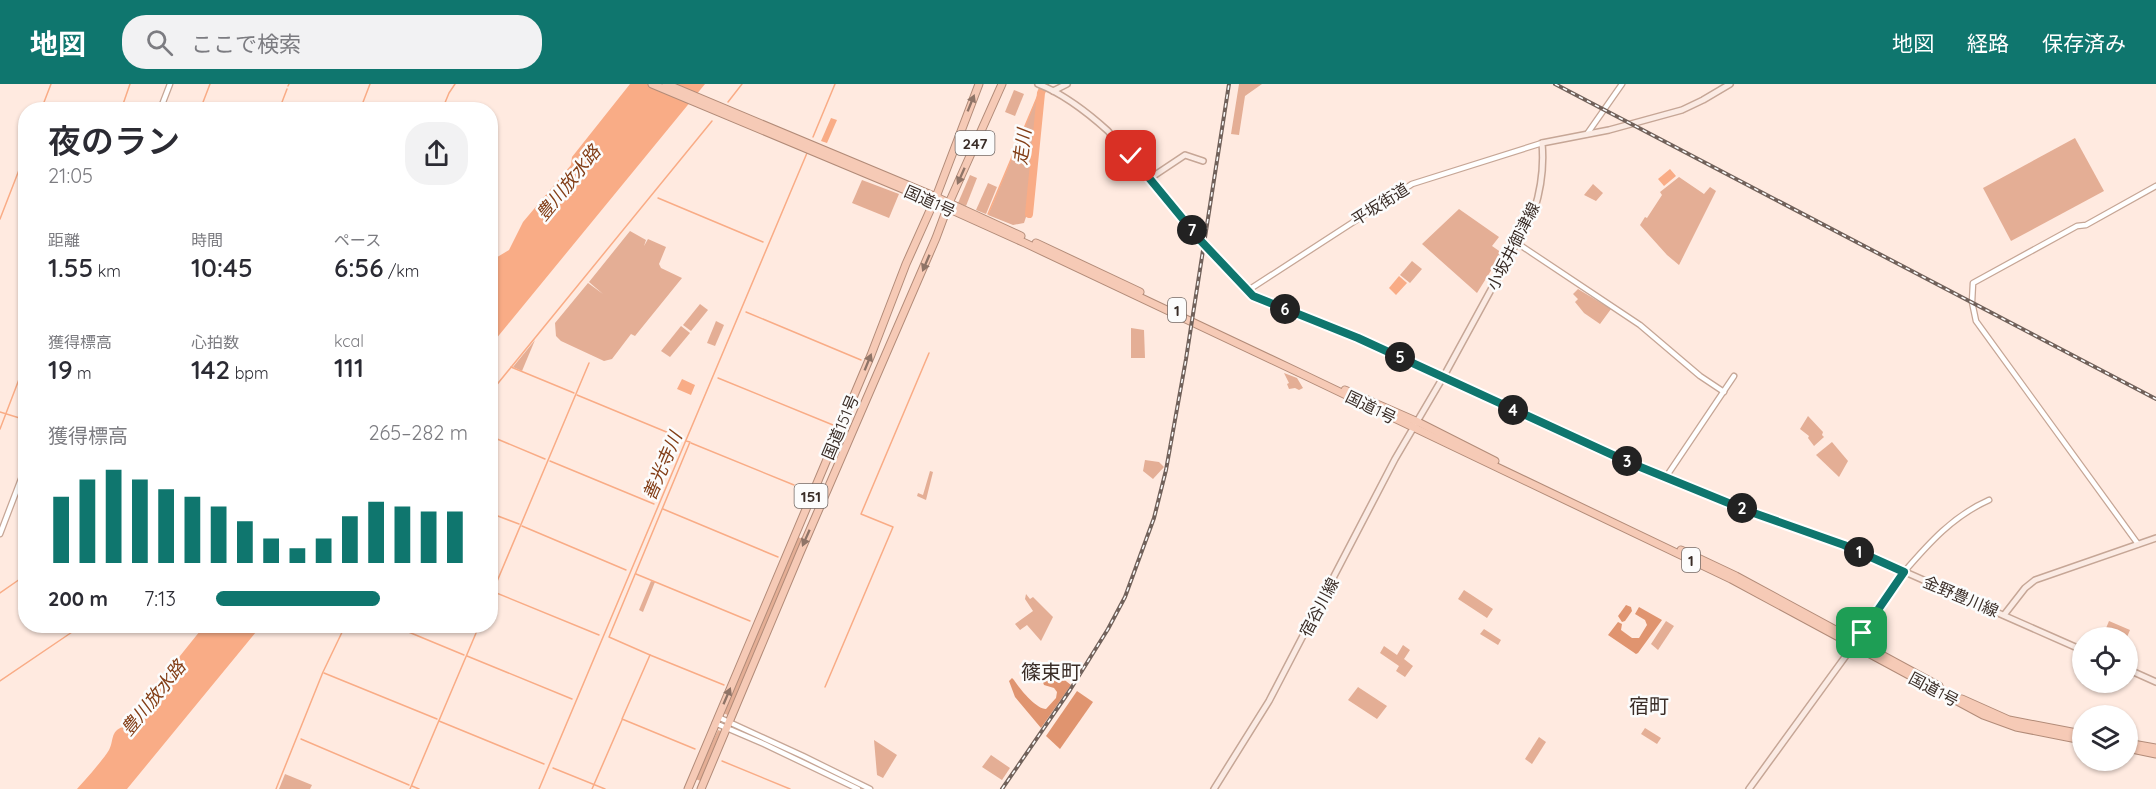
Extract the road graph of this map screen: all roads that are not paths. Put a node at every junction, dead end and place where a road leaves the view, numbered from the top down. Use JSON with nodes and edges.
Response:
{"nodes":[{"id":1,"x":170,"y":84,"type":"edge"},
{"id":2,"x":652,"y":84,"type":"edge"},
{"id":3,"x":666,"y":84,"type":"edge"},
{"id":4,"x":979,"y":84,"type":"edge"},
{"id":5,"x":1002,"y":84,"type":"edge"},
{"id":6,"x":1038,"y":84,"type":"edge"},
{"id":7,"x":1067,"y":84,"type":"edge"},
{"id":8,"x":1622,"y":84,"type":"edge"},
{"id":9,"x":1730,"y":84,"type":"edge"},
{"id":10,"x":1053,"y":91,"type":"junction"},
{"id":11,"x":163,"y":102,"type":"edge"},
{"id":12,"x":702,"y":102,"type":"junction"},
{"id":13,"x":1587,"y":134,"type":"junction"},
{"id":14,"x":1542,"y":143,"type":"junction"},
{"id":15,"x":1203,"y":161,"type":"dead end"},
{"id":16,"x":1149,"y":179,"type":"junction"},
{"id":17,"x":2156,"y":186,"type":"edge"},
{"id":18,"x":935,"y":200,"type":"junction"},
{"id":19,"x":948,"y":206,"type":"junction"},
{"id":20,"x":1517,"y":243,"type":"junction"},
{"id":21,"x":1247,"y":291,"type":"junction"},
{"id":22,"x":1734,"y":376,"type":"dead end"},
{"id":23,"x":1443,"y":377,"type":"junction"},
{"id":24,"x":1724,"y":392,"type":"junction"},
{"id":25,"x":1416,"y":425,"type":"junction"},
{"id":26,"x":1666,"y":477,"type":"junction"},
{"id":27,"x":18,"y":487,"type":"edge"},
{"id":28,"x":1989,"y":500,"type":"dead end"},
{"id":29,"x":0,"y":534,"type":"edge"},
{"id":30,"x":2156,"y":538,"type":"edge"},
{"id":31,"x":2138,"y":544,"type":"junction"},
{"id":32,"x":1904,"y":572,"type":"junction"},
{"id":33,"x":2004,"y":615,"type":"junction"},
{"id":34,"x":1855,"y":644,"type":"junction"},
{"id":35,"x":2072,"y":646,"type":"edge"},
{"id":36,"x":2138,"y":674,"type":"edge"},
{"id":37,"x":2156,"y":682,"type":"edge"},
{"id":38,"x":717,"y":720,"type":"junction"},
{"id":39,"x":728,"y":725,"type":"junction"},
{"id":40,"x":2072,"y":733,"type":"edge"},
{"id":41,"x":2072,"y":738,"type":"edge"},
{"id":42,"x":2138,"y":745,"type":"edge"},
{"id":43,"x":2156,"y":748,"type":"edge"},
{"id":44,"x":2138,"y":750,"type":"edge"},
{"id":45,"x":2156,"y":754,"type":"edge"},
{"id":46,"x":688,"y":789,"type":"edge"},
{"id":47,"x":701,"y":789,"type":"edge"},
{"id":48,"x":858,"y":789,"type":"edge"},
{"id":49,"x":870,"y":789,"type":"edge"},
{"id":50,"x":1214,"y":789,"type":"edge"},
{"id":51,"x":1749,"y":789,"type":"edge"}],
"edges":[{"from":1,"to":11,"type":"street"},
{"from":2,"to":12,"type":"highway","name":"国道1号","number":"1"},
{"from":3,"to":12,"type":"highway","name":"国道1号","number":"1"},
{"from":18,"to":4,"type":"highway","number":"247","one_way":true},
{"from":5,"to":19,"type":"highway","number":"247","one_way":true},
{"from":6,"to":10,"type":"main road"},
{"from":7,"to":10,"type":"main road"},
{"from":8,"to":13,"type":"street"},
{"from":9,"to":13,"type":"main road"},
{"from":10,"to":16,"type":"main road"},
{"from":12,"to":18,"type":"highway","name":"国道1号","number":"1"},
{"from":13,"to":14,"type":"main road"},
{"from":14,"to":20,"type":"main road","name":"小坂井御津線"},
{"from":14,"to":21,"type":"street","name":"平坂街道"},
{"from":15,"to":16,"type":"main road"},
{"from":16,"to":21,"type":"main road"},
{"from":17,"to":31,"type":"street"},
{"from":18,"to":19,"type":"highway","name":"国道1号","number":"1"},
{"from":38,"to":18,"type":"highway","name":"国道151号","number":"151","one_way":true},
{"from":19,"to":25,"type":"highway","name":"国道1号","number":"1"},
{"from":19,"to":39,"type":"highway","name":"国道151号","number":"151","one_way":true},
{"from":20,"to":23,"type":"main road","name":"小坂井御津線"},
{"from":20,"to":24,"type":"street"},
{"from":21,"to":23,"type":"main road"},
{"from":22,"to":24,"type":"street"},
{"from":23,"to":25,"type":"main road","name":"小坂井御津線"},
{"from":23,"to":26,"type":"main road"},
{"from":24,"to":26,"type":"street"},
{"from":25,"to":34,"type":"highway","name":"国道1号","number":"1"},
{"from":25,"to":50,"type":"main road","name":"宿谷川線"},
{"from":26,"to":32,"type":"main road"},
{"from":27,"to":29,"type":"street"},
{"from":28,"to":32,"type":"street"},
{"from":30,"to":31,"type":"main road","name":"金野豊川線"},
{"from":31,"to":33,"type":"main road","name":"金野豊川線"},
{"from":32,"to":33,"type":"main road","name":"金野豊川線"},
{"from":32,"to":34,"type":"main road","name":"金野豊川線"},
{"from":33,"to":35,"type":"main road"},
{"from":34,"to":40,"type":"highway","name":"国道1号","number":"1"},
{"from":34,"to":41,"type":"highway","name":"国道1号","number":"1"},
{"from":34,"to":51,"type":"main road","name":"金野豊川線"},
{"from":36,"to":37,"type":"main road"},
{"from":38,"to":39,"type":"street"},
{"from":38,"to":46,"type":"highway","name":"国道151号","number":"151"},
{"from":39,"to":47,"type":"highway","name":"国道151号","number":"151"},
{"from":39,"to":48,"type":"street"},
{"from":39,"to":49,"type":"street"},
{"from":42,"to":43,"type":"highway"},
{"from":44,"to":45,"type":"highway"}]}
